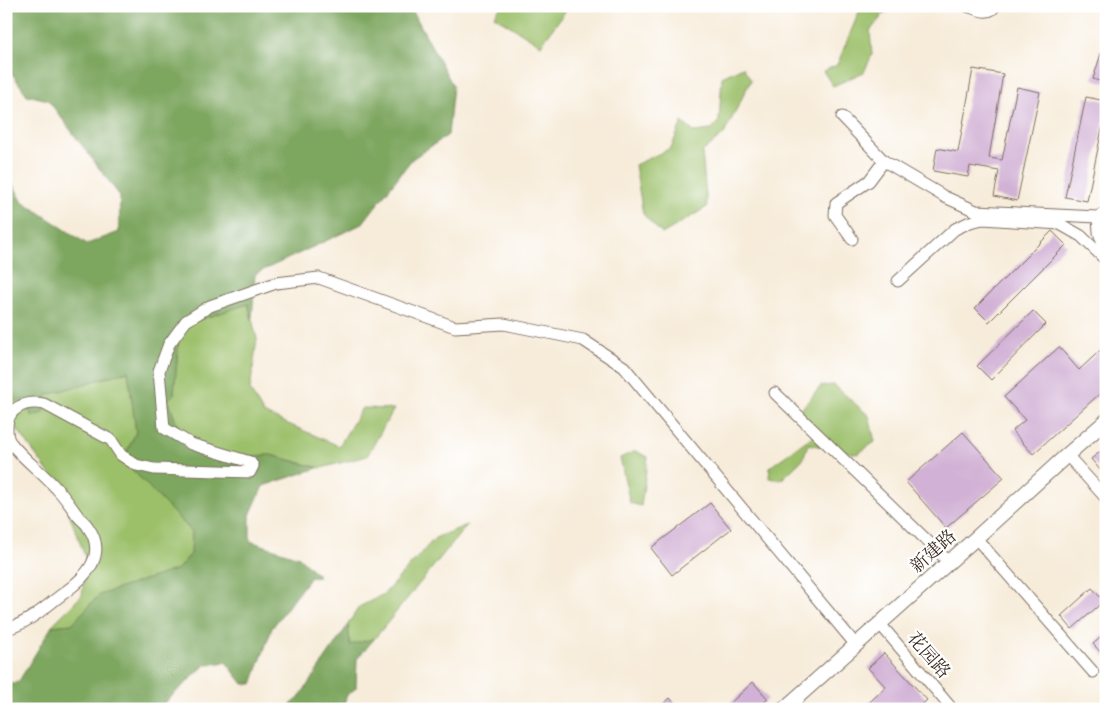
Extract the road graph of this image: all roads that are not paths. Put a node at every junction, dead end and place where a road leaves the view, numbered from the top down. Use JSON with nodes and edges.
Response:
{"nodes":[{"id":1,"x":967,"y":6,"type":"edge"},
{"id":2,"x":996,"y":6,"type":"edge"},
{"id":3,"x":842,"y":117,"type":"dead end"},
{"id":4,"x":884,"y":161,"type":"junction"},
{"id":5,"x":1102,"y":214,"type":"edge"},
{"id":6,"x":852,"y":239,"type":"dead end"},
{"id":7,"x":1106,"y":254,"type":"edge"},
{"id":8,"x":1106,"y":260,"type":"edge"},
{"id":9,"x":898,"y":281,"type":"dead end"},
{"id":10,"x":775,"y":393,"type":"dead end"},
{"id":11,"x":1106,"y":421,"type":"edge"},
{"id":12,"x":1067,"y":454,"type":"junction"},
{"id":13,"x":1106,"y":498,"type":"edge"},
{"id":14,"x":976,"y":538,"type":"junction"},
{"id":15,"x":949,"y":562,"type":"junction"},
{"id":16,"x":880,"y":624,"type":"junction"},
{"id":17,"x":6,"y":628,"type":"edge"},
{"id":18,"x":856,"y":645,"type":"junction"},
{"id":19,"x":1093,"y":672,"type":"dead end"},
{"id":20,"x":784,"y":709,"type":"edge"},
{"id":21,"x":952,"y":709,"type":"edge"}],
"edges":[{"from":1,"to":2,"type":"street"},
{"from":3,"to":4,"type":"street"},
{"from":4,"to":5,"type":"street"},
{"from":4,"to":6,"type":"street"},
{"from":5,"to":7,"type":"street"},
{"from":8,"to":9,"type":"street"},
{"from":10,"to":15,"type":"street"},
{"from":11,"to":12,"type":"main road","name":"新建路"},
{"from":12,"to":13,"type":"street"},
{"from":12,"to":14,"type":"main road","name":"新建路"},
{"from":14,"to":15,"type":"main road","name":"新建路"},
{"from":14,"to":19,"type":"street"},
{"from":15,"to":16,"type":"main road","name":"新建路"},
{"from":16,"to":18,"type":"main road","name":"新建路"},
{"from":16,"to":21,"type":"street","name":"花园路"},
{"from":17,"to":18,"type":"street"},
{"from":18,"to":20,"type":"main road","name":"新建路"}]}
